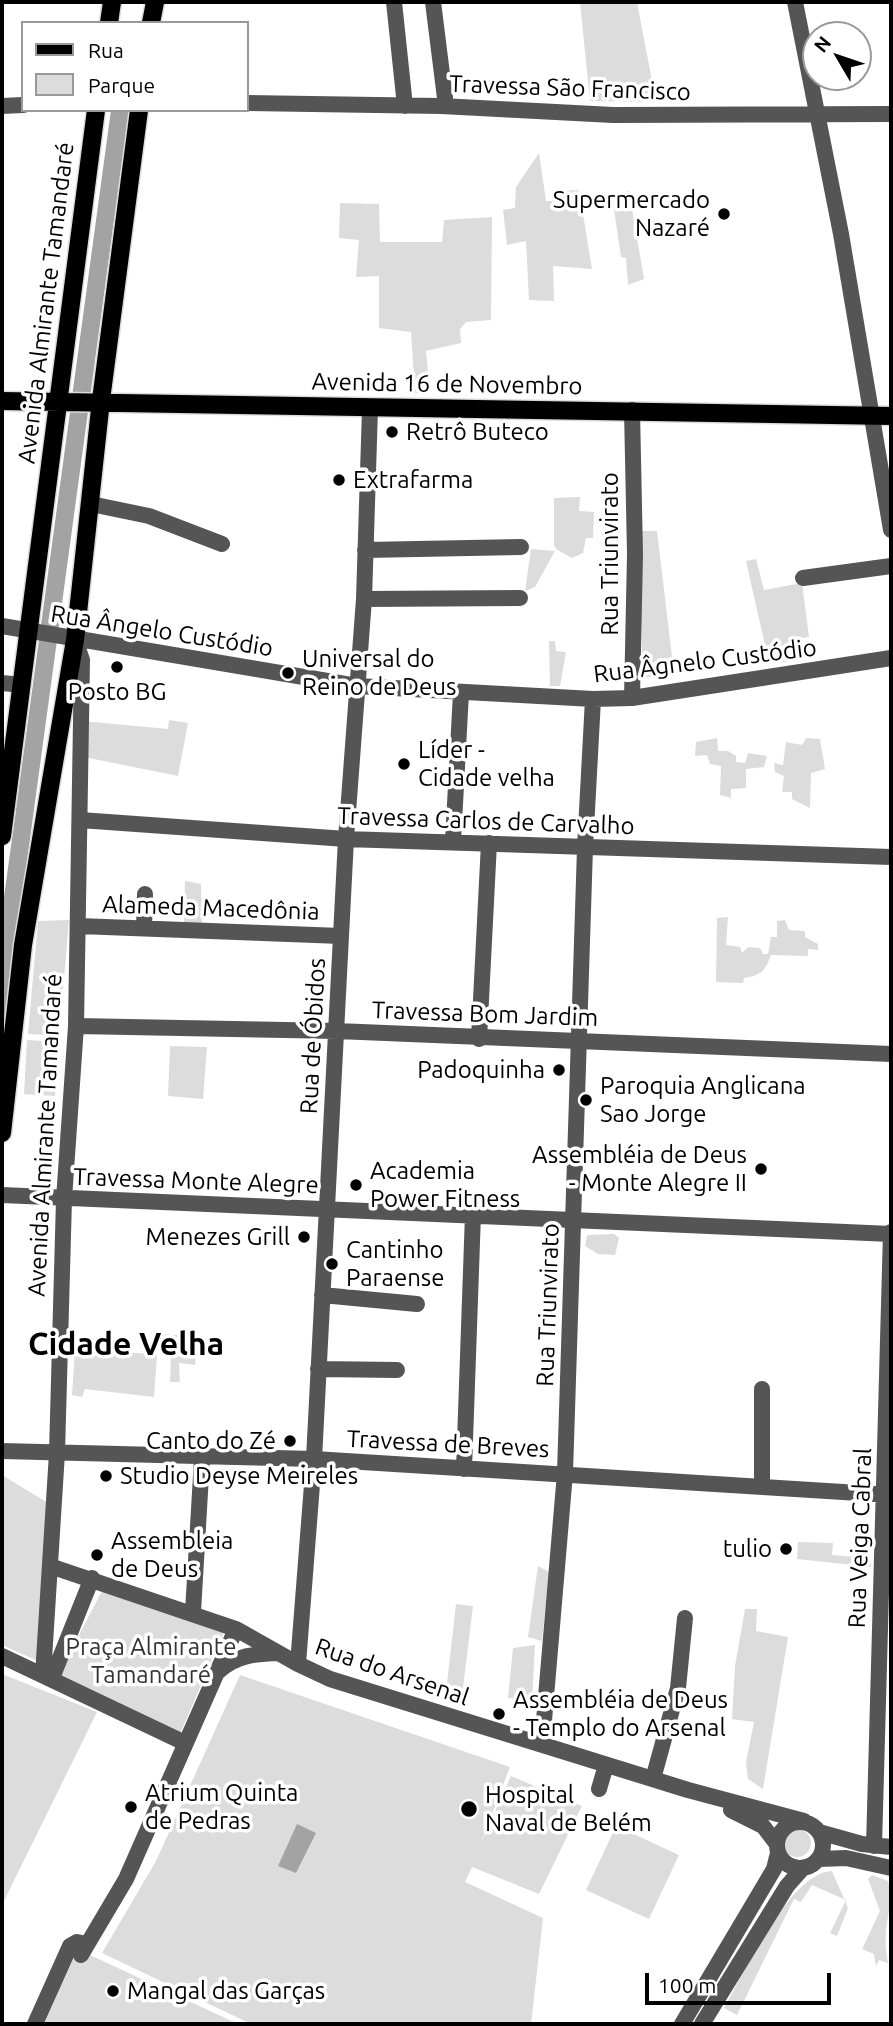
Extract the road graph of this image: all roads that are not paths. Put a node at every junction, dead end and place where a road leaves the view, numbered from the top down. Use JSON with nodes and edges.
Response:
{"nodes":[{"id":1,"x":112,"y":2,"type":"edge"},
{"id":2,"x":155,"y":2,"type":"edge"},
{"id":3,"x":394,"y":2,"type":"edge"},
{"id":4,"x":433,"y":2,"type":"edge"},
{"id":5,"x":795,"y":2,"type":"edge"},
{"id":6,"x":109,"y":21,"type":"edge"},
{"id":7,"x":151,"y":21,"type":"edge"},
{"id":8,"x":248,"y":103,"type":"edge"},
{"id":9,"x":21,"y":105,"type":"edge"},
{"id":10,"x":2,"y":106,"type":"edge"},
{"id":11,"x":405,"y":106,"type":"junction"},
{"id":12,"x":446,"y":106,"type":"junction"},
{"id":13,"x":96,"y":112,"type":"edge"},
{"id":14,"x":139,"y":112,"type":"edge"},
{"id":15,"x":817,"y":114,"type":"junction"},
{"id":16,"x":891,"y":114,"type":"edge"},
{"id":17,"x":62,"y":400,"type":"junction"},
{"id":18,"x":96,"y":400,"type":"junction"},
{"id":19,"x":2,"y":401,"type":"edge"},
{"id":20,"x":370,"y":409,"type":"junction"},
{"id":21,"x":632,"y":410,"type":"junction"},
{"id":22,"x":872,"y":415,"type":"junction"},
{"id":23,"x":891,"y":416,"type":"edge"},
{"id":24,"x":91,"y":504,"type":"junction"},
{"id":25,"x":891,"y":530,"type":"edge"},
{"id":26,"x":222,"y":544,"type":"dead end"},
{"id":27,"x":521,"y":547,"type":"dead end"},
{"id":28,"x":365,"y":550,"type":"junction"},
{"id":29,"x":891,"y":566,"type":"edge"},
{"id":30,"x":803,"y":578,"type":"dead end"},
{"id":31,"x":520,"y":598,"type":"dead end"},
{"id":32,"x":363,"y":599,"type":"junction"},
{"id":33,"x":2,"y":626,"type":"edge"},
{"id":34,"x":32,"y":633,"type":"junction"},
{"id":35,"x":68,"y":639,"type":"junction"},
{"id":36,"x":891,"y":658,"type":"edge"},
{"id":37,"x":2,"y":683,"type":"edge"},
{"id":38,"x":22,"y":685,"type":"junction"},
{"id":39,"x":357,"y":687,"type":"junction"},
{"id":40,"x":461,"y":692,"type":"junction"},
{"id":41,"x":632,"y":698,"type":"junction"},
{"id":42,"x":593,"y":699,"type":"junction"},
{"id":43,"x":15,"y":739,"type":"junction"},
{"id":44,"x":2,"y":756,"type":"edge"},
{"id":45,"x":80,"y":820,"type":"junction"},
{"id":46,"x":2,"y":836,"type":"edge"},
{"id":47,"x":346,"y":839,"type":"junction"},
{"id":48,"x":453,"y":841,"type":"junction"},
{"id":49,"x":489,"y":843,"type":"junction"},
{"id":50,"x":585,"y":848,"type":"junction"},
{"id":51,"x":891,"y":857,"type":"edge"},
{"id":52,"x":145,"y":894,"type":"dead end"},
{"id":53,"x":79,"y":926,"type":"junction"},
{"id":54,"x":144,"y":928,"type":"junction"},
{"id":55,"x":341,"y":936,"type":"junction"},
{"id":56,"x":76,"y":1026,"type":"junction"},
{"id":57,"x":337,"y":1031,"type":"junction"},
{"id":58,"x":479,"y":1038,"type":"junction"},
{"id":59,"x":578,"y":1041,"type":"junction"},
{"id":60,"x":891,"y":1054,"type":"edge"},
{"id":61,"x":2,"y":1133,"type":"edge"},
{"id":62,"x":2,"y":1195,"type":"edge"},
{"id":63,"x":64,"y":1199,"type":"junction"},
{"id":64,"x":327,"y":1210,"type":"junction"},
{"id":65,"x":473,"y":1214,"type":"junction"},
{"id":66,"x":573,"y":1220,"type":"junction"},
{"id":67,"x":891,"y":1233,"type":"edge"},
{"id":68,"x":322,"y":1295,"type":"junction"},
{"id":69,"x":417,"y":1304,"type":"dead end"},
{"id":70,"x":318,"y":1369,"type":"junction"},
{"id":71,"x":397,"y":1370,"type":"dead end"},
{"id":72,"x":762,"y":1389,"type":"dead end"},
{"id":73,"x":2,"y":1451,"type":"edge"},
{"id":74,"x":57,"y":1454,"type":"junction"},
{"id":75,"x":202,"y":1458,"type":"junction"},
{"id":76,"x":314,"y":1459,"type":"junction"},
{"id":77,"x":464,"y":1469,"type":"junction"},
{"id":78,"x":565,"y":1474,"type":"junction"},
{"id":79,"x":762,"y":1485,"type":"junction"},
{"id":80,"x":888,"y":1495,"type":"edge"},
{"id":81,"x":50,"y":1566,"type":"junction"},
{"id":82,"x":92,"y":1578,"type":"junction"},
{"id":83,"x":193,"y":1612,"type":"junction"},
{"id":84,"x":685,"y":1618,"type":"dead end"},
{"id":85,"x":236,"y":1629,"type":"junction"},
{"id":86,"x":278,"y":1653,"type":"junction"},
{"id":87,"x":2,"y":1656,"type":"edge"},
{"id":88,"x":298,"y":1664,"type":"junction"},
{"id":89,"x":217,"y":1673,"type":"junction"},
{"id":90,"x":48,"y":1677,"type":"junction"},
{"id":91,"x":186,"y":1744,"type":"junction"},
{"id":92,"x":542,"y":1744,"type":"junction"},
{"id":93,"x":606,"y":1765,"type":"junction"},
{"id":94,"x":653,"y":1779,"type":"junction"},
{"id":95,"x":599,"y":1789,"type":"dead end"},
{"id":96,"x":688,"y":1790,"type":"junction"},
{"id":97,"x":804,"y":1821,"type":"junction"},
{"id":98,"x":820,"y":1832,"type":"junction"},
{"id":99,"x":874,"y":1846,"type":"junction"},
{"id":100,"x":891,"y":1847,"type":"edge"},
{"id":101,"x":777,"y":1848,"type":"junction"},
{"id":102,"x":819,"y":1859,"type":"junction"},
{"id":103,"x":803,"y":1868,"type":"junction"},
{"id":104,"x":891,"y":1868,"type":"edge"},
{"id":105,"x":35,"y":2024,"type":"edge"},
{"id":106,"x":682,"y":2024,"type":"edge"},
{"id":107,"x":702,"y":2024,"type":"edge"}],
"edges":[{"from":1,"to":6,"type":"main road"},
{"from":2,"to":7,"type":"main road"},
{"from":3,"to":11,"type":"street"},
{"from":4,"to":12,"type":"street"},
{"from":5,"to":15,"type":"street"},
{"from":8,"to":11,"type":"street","name":"Travessa São Francisco"},
{"from":9,"to":10,"type":"street"},
{"from":11,"to":12,"type":"street","name":"Travessa São Francisco"},
{"from":12,"to":15,"type":"street","name":"Travessa São Francisco"},
{"from":13,"to":17,"type":"main road","name":"Avenida Almirante Tamandaré"},
{"from":14,"to":18,"type":"main road","name":"Avenida Almirante Tamandaré"},
{"from":15,"to":16,"type":"street","name":"Travessa São Francisco"},
{"from":15,"to":22,"type":"street"},
{"from":17,"to":18,"type":"main road","name":"Avenida 16 de Novembro"},
{"from":17,"to":19,"type":"main road","name":"Avenida 16 de Novembro"},
{"from":17,"to":34,"type":"main road","name":"Avenida Almirante Tamandaré"},
{"from":18,"to":20,"type":"main road","name":"Avenida 16 de Novembro"},
{"from":18,"to":24,"type":"main road","name":"Avenida Almirante Tamandaré"},
{"from":20,"to":21,"type":"main road","name":"Avenida 16 de Novembro"},
{"from":20,"to":28,"type":"street","name":"Rua de Óbidos"},
{"from":21,"to":22,"type":"main road","name":"Avenida 16 de Novembro"},
{"from":21,"to":41,"type":"street","name":"Rua Triunvirato"},
{"from":22,"to":23,"type":"main road","name":"Avenida 16 de Novembro"},
{"from":22,"to":25,"type":"street"},
{"from":24,"to":26,"type":"street"},
{"from":24,"to":35,"type":"main road","name":"Avenida Almirante Tamandaré"},
{"from":27,"to":28,"type":"street"},
{"from":28,"to":32,"type":"street","name":"Rua de Óbidos"},
{"from":29,"to":30,"type":"street"},
{"from":31,"to":32,"type":"street"},
{"from":32,"to":39,"type":"street","name":"Rua de Óbidos"},
{"from":33,"to":34,"type":"street","name":"Rua Ângelo Custódio"},
{"from":34,"to":35,"type":"street","name":"Rua Ângelo Custódio"},
{"from":34,"to":38,"type":"main road","name":"Avenida Almirante Tamandaré"},
{"from":35,"to":39,"type":"street","name":"Rua Ângelo Custódio"},
{"from":35,"to":45,"type":"street","name":"Avenida Almirante Tamandaré"},
{"from":35,"to":61,"type":"main road","name":"Avenida Almirante Tamandaré"},
{"from":36,"to":41,"type":"street","name":"Rua Âgnelo Custódio"},
{"from":37,"to":38,"type":"street"},
{"from":38,"to":43,"type":"main road","name":"Avenida Almirante Tamandaré"},
{"from":39,"to":40,"type":"street","name":"Rua Âgnelo Custódio"},
{"from":39,"to":47,"type":"street","name":"Rua de Óbidos"},
{"from":40,"to":42,"type":"street","name":"Rua Âgnelo Custódio"},
{"from":40,"to":48,"type":"street"},
{"from":41,"to":42,"type":"street","name":"Rua Âgnelo Custódio"},
{"from":42,"to":50,"type":"street","name":"Rua Triunvirato"},
{"from":43,"to":44,"type":"street"},
{"from":43,"to":46,"type":"main road","name":"Avenida Almirante Tamandaré"},
{"from":45,"to":47,"type":"street","name":"Travessa Carlos de Carvalho"},
{"from":45,"to":53,"type":"street","name":"Avenida Almirante Tamandaré"},
{"from":47,"to":48,"type":"street","name":"Travessa Carlos de Carvalho"},
{"from":47,"to":55,"type":"street","name":"Rua de Óbidos"},
{"from":48,"to":49,"type":"street","name":"Travessa Carlos de Carvalho"},
{"from":49,"to":50,"type":"street","name":"Travessa Carlos de Carvalho"},
{"from":49,"to":58,"type":"street"},
{"from":50,"to":51,"type":"street","name":"Travessa Carlos de Carvalho"},
{"from":50,"to":59,"type":"street","name":"Rua Triunvirato"},
{"from":52,"to":54,"type":"street"},
{"from":53,"to":54,"type":"street","name":"Alameda Macedônia"},
{"from":53,"to":56,"type":"street","name":"Avenida Almirante Tamandaré"},
{"from":54,"to":55,"type":"street","name":"Alameda Macedônia"},
{"from":55,"to":57,"type":"street","name":"Rua de Óbidos"},
{"from":56,"to":57,"type":"street","name":"Travessa Bom Jardim"},
{"from":56,"to":63,"type":"street","name":"Avenida Almirante Tamandaré"},
{"from":57,"to":58,"type":"street","name":"Travessa Bom Jardim"},
{"from":57,"to":64,"type":"street","name":"Rua de Óbidos"},
{"from":58,"to":59,"type":"street","name":"Travessa Bom Jardim"},
{"from":59,"to":60,"type":"street","name":"Travessa Bom Jardim"},
{"from":59,"to":66,"type":"street","name":"Rua Triunvirato"},
{"from":62,"to":63,"type":"street","name":"Travessa Monte Alegre"},
{"from":63,"to":64,"type":"street","name":"Travessa Monte Alegre"},
{"from":63,"to":74,"type":"street","name":"Avenida Almirante Tamandaré"},
{"from":64,"to":65,"type":"street","name":"Travessa Monte Alegre"},
{"from":64,"to":68,"type":"street","name":"Rua de Óbidos"},
{"from":65,"to":66,"type":"street","name":"Travessa Monte Alegre"},
{"from":65,"to":77,"type":"street"},
{"from":66,"to":67,"type":"street","name":"Travessa Monte Alegre"},
{"from":66,"to":78,"type":"street","name":"Rua Triunvirato"},
{"from":67,"to":80,"type":"street","name":"Rua Veiga Cabral"},
{"from":68,"to":69,"type":"street"},
{"from":68,"to":70,"type":"street","name":"Rua de Óbidos"},
{"from":70,"to":71,"type":"street"},
{"from":70,"to":76,"type":"street","name":"Rua de Óbidos"},
{"from":72,"to":79,"type":"street"},
{"from":73,"to":74,"type":"street","name":"Travessa de Breves"},
{"from":74,"to":75,"type":"street","name":"Travessa de Breves"},
{"from":74,"to":81,"type":"street","name":"Avenida Almirante Tamandaré"},
{"from":75,"to":76,"type":"street","name":"Travessa de Breves"},
{"from":75,"to":83,"type":"street"},
{"from":76,"to":77,"type":"street","name":"Travessa de Breves"},
{"from":76,"to":88,"type":"street","name":"Rua de Óbidos"},
{"from":77,"to":78,"type":"street","name":"Travessa de Breves"},
{"from":78,"to":79,"type":"street","name":"Travessa de Breves"},
{"from":78,"to":92,"type":"street","name":"Rua Triunvirato"},
{"from":79,"to":80,"type":"street","name":"Travessa de Breves"},
{"from":80,"to":99,"type":"street","name":"Rua Veiga Cabral"},
{"from":81,"to":82,"type":"street","name":"Rua do Arsenal"},
{"from":81,"to":90,"type":"street","name":"Avenida Almirante Tamandaré"},
{"from":82,"to":83,"type":"street","name":"Rua do Arsenal"},
{"from":82,"to":90,"type":"street"},
{"from":83,"to":85,"type":"street","name":"Rua do Arsenal"},
{"from":84,"to":94,"type":"street"},
{"from":85,"to":86,"type":"street","name":"Rua do Arsenal"},
{"from":85,"to":89,"type":"street"},
{"from":86,"to":88,"type":"street","name":"Rua do Arsenal"},
{"from":86,"to":89,"type":"street"},
{"from":87,"to":90,"type":"street"},
{"from":88,"to":92,"type":"street","name":"Rua do Arsenal"},
{"from":89,"to":91,"type":"street"},
{"from":90,"to":91,"type":"street"},
{"from":91,"to":105,"type":"street"},
{"from":92,"to":93,"type":"street","name":"Rua do Arsenal"},
{"from":93,"to":94,"type":"street","name":"Rua do Arsenal"},
{"from":93,"to":95,"type":"street"},
{"from":94,"to":96,"type":"street","name":"Rua do Arsenal"},
{"from":96,"to":97,"type":"street","name":"Rua do Arsenal"},
{"from":96,"to":101,"type":"street","name":"Rua do Arsenal"},
{"from":97,"to":98,"type":"street"},
{"from":97,"to":101,"type":"street"},
{"from":98,"to":99,"type":"street"},
{"from":98,"to":102,"type":"street"},
{"from":99,"to":100,"type":"street"},
{"from":101,"to":103,"type":"street"},
{"from":101,"to":106,"type":"street"},
{"from":102,"to":103,"type":"street"},
{"from":102,"to":104,"type":"street"},
{"from":103,"to":107,"type":"street"}]}
